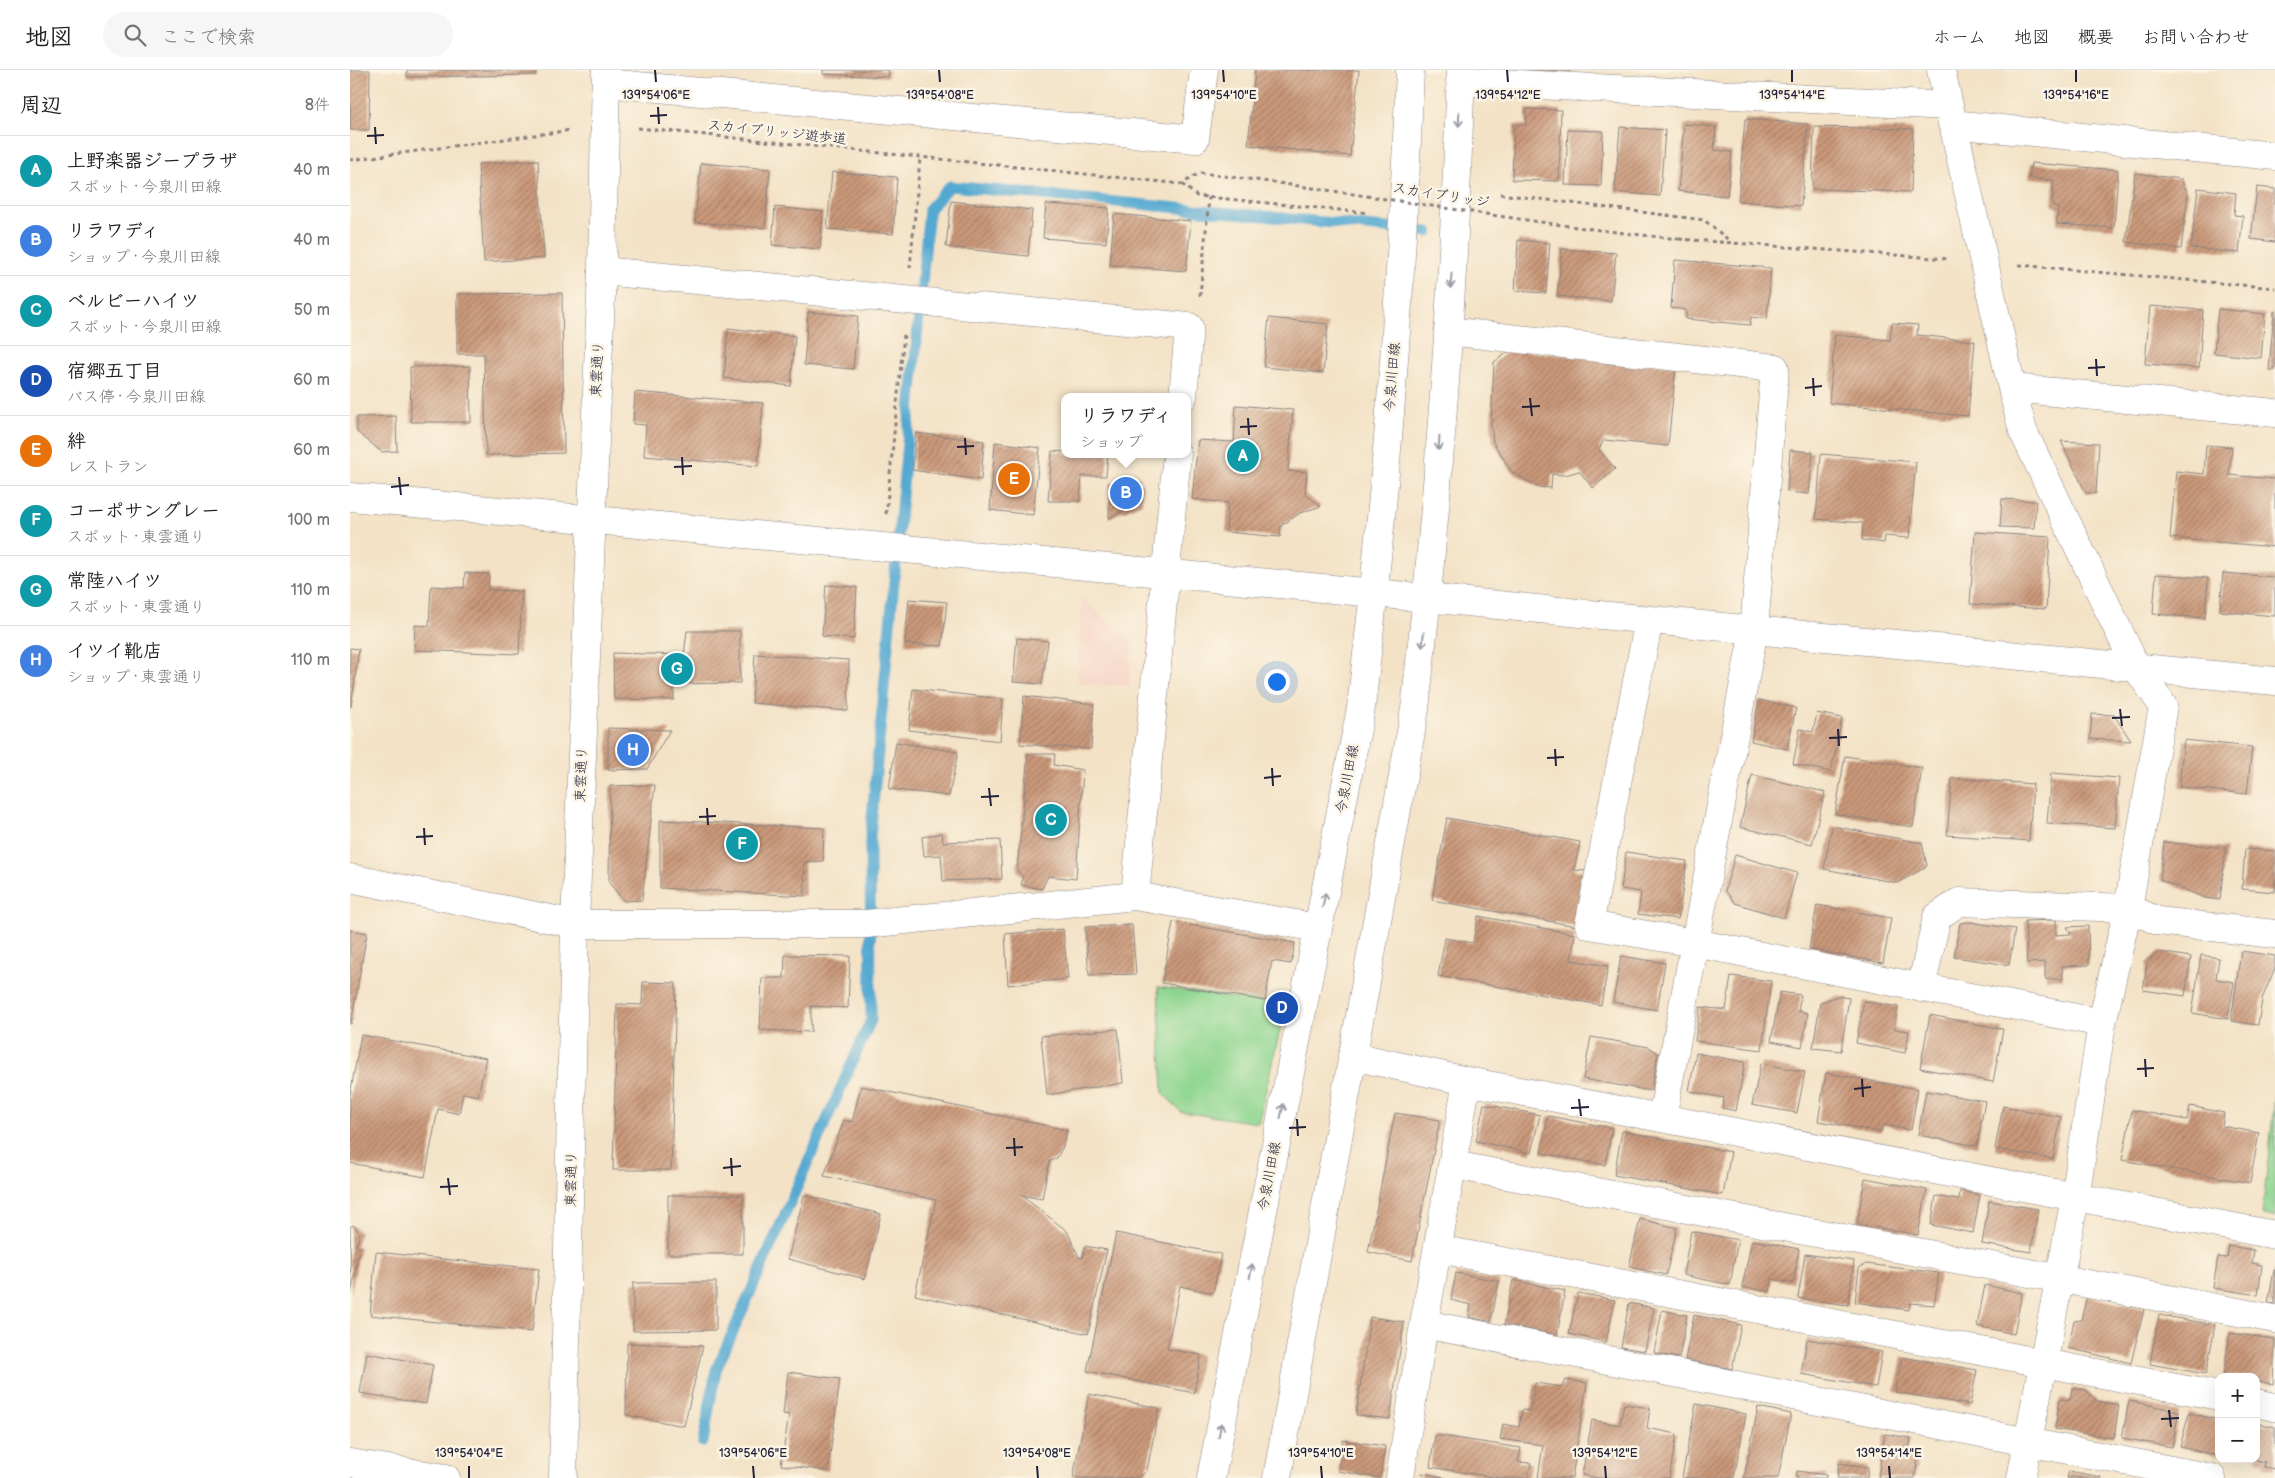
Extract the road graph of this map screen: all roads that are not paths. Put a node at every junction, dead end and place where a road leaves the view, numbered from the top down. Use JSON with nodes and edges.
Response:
{"nodes":[{"id":1,"x":1204,"y":70,"type":"edge"},
{"id":2,"x":1410,"y":70,"type":"edge"},
{"id":3,"x":1941,"y":70,"type":"edge"},
{"id":4,"x":1461,"y":75,"type":"edge"},
{"id":5,"x":606,"y":76,"type":"edge"},
{"id":6,"x":1950,"y":115,"type":"junction"},
{"id":7,"x":2275,"y":156,"type":"edge"},
{"id":8,"x":602,"y":271,"type":"junction"},
{"id":9,"x":1448,"y":331,"type":"junction"},
{"id":10,"x":2012,"y":388,"type":"junction"},
{"id":11,"x":1183,"y":393,"type":"edge"},
{"id":12,"x":2275,"y":413,"type":"edge"},
{"id":13,"x":1178,"y":458,"type":"edge"},
{"id":14,"x":350,"y":497,"type":"edge"},
{"id":15,"x":591,"y":521,"type":"junction"},
{"id":16,"x":1166,"y":573,"type":"junction"},
{"id":17,"x":1374,"y":593,"type":"junction"},
{"id":18,"x":1428,"y":598,"type":"junction"},
{"id":19,"x":1650,"y":620,"type":"junction"},
{"id":20,"x":1754,"y":630,"type":"junction"},
{"id":21,"x":2136,"y":667,"type":"junction"},
{"id":22,"x":2275,"y":681,"type":"edge"},
{"id":23,"x":350,"y":878,"type":"edge"},
{"id":24,"x":1135,"y":896,"type":"junction"},
{"id":25,"x":2128,"y":908,"type":"junction"},
{"id":26,"x":575,"y":924,"type":"junction"},
{"id":27,"x":1318,"y":928,"type":"junction"},
{"id":28,"x":2275,"y":934,"type":"edge"},
{"id":29,"x":1695,"y":943,"type":"junction"},
{"id":30,"x":1921,"y":988,"type":"junction"},
{"id":31,"x":2102,"y":1023,"type":"junction"},
{"id":32,"x":1352,"y":1056,"type":"junction"},
{"id":33,"x":1468,"y":1081,"type":"junction"},
{"id":34,"x":1662,"y":1118,"type":"junction"},
{"id":35,"x":1453,"y":1165,"type":"junction"},
{"id":36,"x":2076,"y":1198,"type":"junction"},
{"id":37,"x":2275,"y":1236,"type":"edge"},
{"id":38,"x":1438,"y":1249,"type":"junction"},
{"id":39,"x":2060,"y":1278,"type":"junction"},
{"id":40,"x":2275,"y":1320,"type":"edge"},
{"id":41,"x":1424,"y":1324,"type":"junction"},
{"id":42,"x":2044,"y":1363,"type":"junction"},
{"id":43,"x":2215,"y":1395,"type":"edge"},
{"id":44,"x":2260,"y":1404,"type":"edge"},
{"id":45,"x":2275,"y":1407,"type":"edge"},
{"id":46,"x":2029,"y":1443,"type":"junction"},
{"id":47,"x":350,"y":1463,"type":"edge"},
{"id":48,"x":446,"y":1478,"type":"edge"},
{"id":49,"x":563,"y":1478,"type":"edge"},
{"id":50,"x":1211,"y":1478,"type":"edge"},
{"id":51,"x":1277,"y":1478,"type":"edge"},
{"id":52,"x":1400,"y":1478,"type":"edge"},
{"id":53,"x":2022,"y":1478,"type":"edge"},
{"id":54,"x":2212,"y":1478,"type":"edge"}],
"edges":[{"from":1,"to":5,"type":"street"},
{"from":2,"to":17,"type":"street","name":"今泉川田線"},
{"from":3,"to":6,"type":"street"},
{"from":4,"to":6,"type":"street"},
{"from":4,"to":9,"type":"street","one_way":true},
{"from":5,"to":8,"type":"street","name":"東雲通り"},
{"from":6,"to":7,"type":"street"},
{"from":6,"to":10,"type":"street"},
{"from":8,"to":11,"type":"street"},
{"from":8,"to":15,"type":"street","name":"東雲通り"},
{"from":9,"to":18,"type":"street","one_way":true},
{"from":9,"to":20,"type":"street"},
{"from":10,"to":12,"type":"street"},
{"from":10,"to":21,"type":"street"},
{"from":13,"to":16,"type":"street"},
{"from":14,"to":15,"type":"street"},
{"from":15,"to":16,"type":"street"},
{"from":15,"to":26,"type":"street","name":"東雲通り"},
{"from":16,"to":17,"type":"street"},
{"from":16,"to":24,"type":"street"},
{"from":17,"to":18,"type":"street"},
{"from":27,"to":17,"type":"street","name":"今泉川田線","one_way":true},
{"from":18,"to":19,"type":"street"},
{"from":18,"to":32,"type":"street","one_way":true},
{"from":19,"to":20,"type":"street"},
{"from":19,"to":29,"type":"street"},
{"from":20,"to":21,"type":"street"},
{"from":20,"to":29,"type":"street"},
{"from":21,"to":22,"type":"street"},
{"from":21,"to":25,"type":"street"},
{"from":23,"to":26,"type":"street"},
{"from":24,"to":26,"type":"street"},
{"from":24,"to":27,"type":"street"},
{"from":25,"to":28,"type":"street"},
{"from":25,"to":30,"type":"street"},
{"from":25,"to":31,"type":"street"},
{"from":26,"to":49,"type":"street","name":"東雲通り"},
{"from":50,"to":27,"type":"street","name":"今泉川田線","one_way":true},
{"from":29,"to":30,"type":"street"},
{"from":29,"to":34,"type":"street"},
{"from":30,"to":31,"type":"street"},
{"from":31,"to":36,"type":"street"},
{"from":32,"to":33,"type":"street"},
{"from":32,"to":51,"type":"street"},
{"from":33,"to":34,"type":"street"},
{"from":33,"to":35,"type":"street"},
{"from":34,"to":36,"type":"street"},
{"from":35,"to":38,"type":"street"},
{"from":35,"to":39,"type":"street"},
{"from":36,"to":37,"type":"street"},
{"from":36,"to":39,"type":"street"},
{"from":38,"to":41,"type":"street"},
{"from":38,"to":42,"type":"street"},
{"from":39,"to":40,"type":"street"},
{"from":39,"to":42,"type":"street"},
{"from":41,"to":46,"type":"street"},
{"from":41,"to":52,"type":"street"},
{"from":42,"to":43,"type":"street"},
{"from":42,"to":46,"type":"street"},
{"from":44,"to":45,"type":"street"},
{"from":46,"to":53,"type":"street"},
{"from":46,"to":54,"type":"street"},
{"from":47,"to":48,"type":"street"}]}
